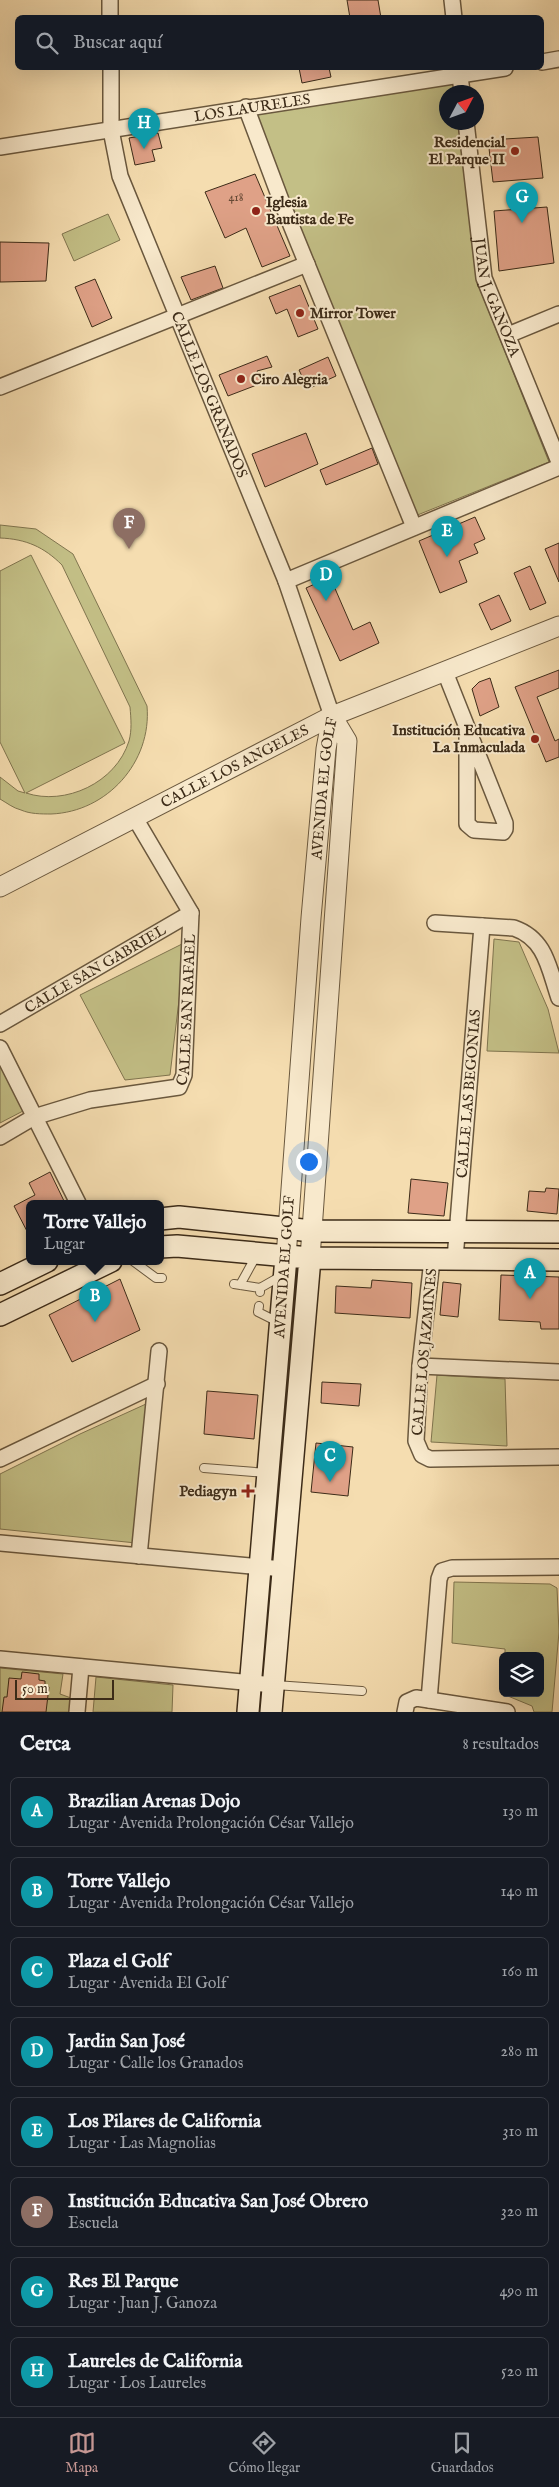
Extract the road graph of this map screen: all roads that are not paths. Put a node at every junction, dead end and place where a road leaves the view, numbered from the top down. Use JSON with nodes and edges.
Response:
{"nodes":[{"id":1,"x":110,"y":0,"type":"edge"},
{"id":2,"x":452,"y":0,"type":"edge"},
{"id":3,"x":110,"y":15,"type":"edge"},
{"id":4,"x":454,"y":15,"type":"edge"},
{"id":5,"x":559,"y":59,"type":"edge"},
{"id":6,"x":544,"y":62,"type":"edge"},
{"id":7,"x":110,"y":70,"type":"edge"},
{"id":8,"x":475,"y":70,"type":"edge"},
{"id":9,"x":460,"y":71,"type":"edge"},
{"id":10,"x":461,"y":85,"type":"edge"},
{"id":11,"x":246,"y":107,"type":"junction"},
{"id":12,"x":111,"y":130,"type":"junction"},
{"id":13,"x":467,"y":130,"type":"edge"},
{"id":14,"x":0,"y":147,"type":"edge"},
{"id":15,"x":307,"y":264,"type":"junction"},
{"id":16,"x":559,"y":314,"type":"edge"},
{"id":17,"x":176,"y":317,"type":"junction"},
{"id":18,"x":508,"y":335,"type":"junction"},
{"id":19,"x":0,"y":387,"type":"edge"},
{"id":20,"x":559,"y":462,"type":"edge"},
{"id":21,"x":559,"y":467,"type":"edge"},
{"id":22,"x":414,"y":527,"type":"junction"},
{"id":23,"x":286,"y":581,"type":"junction"},
{"id":24,"x":559,"y":626,"type":"edge"},
{"id":25,"x":445,"y":672,"type":"junction"},
{"id":26,"x":332,"y":716,"type":"junction"},
{"id":27,"x":467,"y":729,"type":"junction"},
{"id":28,"x":135,"y":818,"type":"junction"},
{"id":29,"x":0,"y":887,"type":"edge"},
{"id":30,"x":191,"y":913,"type":"junction"},
{"id":31,"x":311,"y":918,"type":"junction"},
{"id":32,"x":335,"y":919,"type":"junction"},
{"id":33,"x":435,"y":923,"type":"dead end"},
{"id":34,"x":482,"y":926,"type":"junction"},
{"id":35,"x":559,"y":998,"type":"edge"},
{"id":36,"x":0,"y":1024,"type":"edge"},
{"id":37,"x":0,"y":1048,"type":"edge"},
{"id":38,"x":34,"y":1117,"type":"junction"},
{"id":39,"x":0,"y":1137,"type":"edge"},
{"id":40,"x":76,"y":1200,"type":"edge"},
{"id":41,"x":164,"y":1219,"type":"edge"},
{"id":42,"x":287,"y":1230,"type":"junction"},
{"id":43,"x":312,"y":1231,"type":"junction"},
{"id":44,"x":456,"y":1231,"type":"junction"},
{"id":45,"x":559,"y":1232,"type":"edge"},
{"id":46,"x":164,"y":1247,"type":"edge"},
{"id":47,"x":258,"y":1254,"type":"junction"},
{"id":48,"x":310,"y":1258,"type":"junction"},
{"id":49,"x":455,"y":1259,"type":"junction"},
{"id":50,"x":432,"y":1260,"type":"junction"},
{"id":51,"x":559,"y":1260,"type":"edge"},
{"id":52,"x":38,"y":1265,"type":"edge"},
{"id":53,"x":103,"y":1265,"type":"edge"},
{"id":54,"x":139,"y":1265,"type":"edge"},
{"id":55,"x":286,"y":1265,"type":"junction"},
{"id":56,"x":162,"y":1278,"type":"dead end"},
{"id":57,"x":0,"y":1284,"type":"edge"},
{"id":58,"x":259,"y":1306,"type":"dead end"},
{"id":59,"x":0,"y":1316,"type":"edge"},
{"id":60,"x":280,"y":1324,"type":"junction"},
{"id":61,"x":159,"y":1351,"type":"dead end"},
{"id":62,"x":420,"y":1366,"type":"junction"},
{"id":63,"x":559,"y":1372,"type":"edge"},
{"id":64,"x":156,"y":1384,"type":"junction"},
{"id":65,"x":559,"y":1457,"type":"edge"},
{"id":66,"x":0,"y":1459,"type":"edge"},
{"id":67,"x":292,"y":1460,"type":"junction"},
{"id":68,"x":268,"y":1466,"type":"junction"},
{"id":69,"x":204,"y":1468,"type":"dead end"},
{"id":70,"x":0,"y":1543,"type":"edge"},
{"id":71,"x":139,"y":1556,"type":"junction"},
{"id":72,"x":559,"y":1567,"type":"edge"},
{"id":73,"x":260,"y":1568,"type":"junction"},
{"id":74,"x":284,"y":1569,"type":"junction"},
{"id":75,"x":0,"y":1659,"type":"edge"},
{"id":76,"x":81,"y":1667,"type":"junction"},
{"id":77,"x":251,"y":1683,"type":"junction"},
{"id":78,"x":274,"y":1685,"type":"junction"},
{"id":79,"x":362,"y":1691,"type":"dead end"},
{"id":80,"x":429,"y":1700,"type":"junction"},
{"id":81,"x":406,"y":1707,"type":"edge"},
{"id":82,"x":77,"y":1712,"type":"edge"},
{"id":83,"x":248,"y":1712,"type":"edge"},
{"id":84,"x":271,"y":1712,"type":"edge"},
{"id":85,"x":507,"y":1712,"type":"edge"}],
"edges":[{"from":1,"to":3,"type":"street"},
{"from":2,"to":4,"type":"street"},
{"from":5,"to":6,"type":"street"},
{"from":7,"to":12,"type":"street","name":"CALLE LOS GRANADOS"},
{"from":8,"to":9,"type":"street","name":"LOS LAURELES"},
{"from":9,"to":10,"type":"street"},
{"from":9,"to":11,"type":"street","name":"LOS LAURELES"},
{"from":11,"to":12,"type":"street","name":"LOS LAURELES"},
{"from":11,"to":15,"type":"street"},
{"from":12,"to":14,"type":"street","name":"LOS LAURELES"},
{"from":12,"to":17,"type":"street","name":"CALLE LOS GRANADOS"},
{"from":13,"to":18,"type":"street","name":"JUAN J. GANOZA"},
{"from":15,"to":17,"type":"street"},
{"from":15,"to":22,"type":"street"},
{"from":16,"to":18,"type":"street"},
{"from":17,"to":19,"type":"street"},
{"from":17,"to":23,"type":"street","name":"CALLE LOS GRANADOS"},
{"from":18,"to":20,"type":"street","name":"JUAN J. GANOZA"},
{"from":21,"to":22,"type":"street"},
{"from":22,"to":23,"type":"street"},
{"from":23,"to":26,"type":"street","name":"CALLE LOS GRANADOS"},
{"from":24,"to":25,"type":"street","name":"CALLE LOS ANGELES"},
{"from":25,"to":26,"type":"street","name":"CALLE LOS ANGELES"},
{"from":25,"to":27,"type":"street"},
{"from":26,"to":28,"type":"street","name":"CALLE LOS ANGELES"},
{"from":26,"to":31,"type":"street","name":"AVENIDA EL GOLF"},
{"from":26,"to":32,"type":"street","name":"AVENIDA EL GOLF"},
{"from":27,"to":27,"type":"street"},
{"from":28,"to":29,"type":"street","name":"CALLE LOS ANGELES"},
{"from":28,"to":30,"type":"street","name":"CALLE SAN RAFAEL"},
{"from":30,"to":36,"type":"street","name":"CALLE SAN GABRIEL"},
{"from":30,"to":38,"type":"street","name":"CALLE SAN RAFAEL"},
{"from":31,"to":32,"type":"street"},
{"from":31,"to":42,"type":"street","name":"AVENIDA EL GOLF"},
{"from":32,"to":43,"type":"street","name":"AVENIDA EL GOLF"},
{"from":33,"to":34,"type":"street"},
{"from":34,"to":35,"type":"street"},
{"from":34,"to":44,"type":"street","name":"CALLE LAS BEGONIAS"},
{"from":37,"to":38,"type":"street"},
{"from":38,"to":39,"type":"street","name":"CALLE SAN RAFAEL"},
{"from":38,"to":40,"type":"street"},
{"from":41,"to":42,"type":"main road"},
{"from":42,"to":43,"type":"main road"},
{"from":42,"to":55,"type":"street","name":"AVENIDA EL GOLF"},
{"from":43,"to":44,"type":"main road"},
{"from":43,"to":48,"type":"street","name":"AVENIDA EL GOLF"},
{"from":44,"to":45,"type":"main road"},
{"from":44,"to":49,"type":"street","name":"CALLE LAS BEGONIAS"},
{"from":46,"to":47,"type":"main road"},
{"from":47,"to":55,"type":"main road"},
{"from":47,"to":55,"type":"lane"},
{"from":48,"to":50,"type":"main road"},
{"from":48,"to":55,"type":"main road"},
{"from":48,"to":67,"type":"main road","name":"AVENIDA EL GOLF"},
{"from":49,"to":50,"type":"main road"},
{"from":49,"to":51,"type":"main road"},
{"from":50,"to":62,"type":"street","name":"CALLE LOS JAZMINES"},
{"from":52,"to":57,"type":"main road"},
{"from":53,"to":59,"type":"main road"},
{"from":54,"to":56,"type":"lane"},
{"from":55,"to":60,"type":"main road","name":"AVENIDA EL GOLF"},
{"from":58,"to":60,"type":"lane"},
{"from":60,"to":68,"type":"main road","name":"AVENIDA EL GOLF"},
{"from":61,"to":64,"type":"street"},
{"from":62,"to":63,"type":"street"},
{"from":62,"to":65,"type":"street","name":"CALLE LOS JAZMINES"},
{"from":64,"to":66,"type":"street"},
{"from":64,"to":71,"type":"street"},
{"from":67,"to":68,"type":"main road"},
{"from":67,"to":74,"type":"main road","name":"AVENIDA EL GOLF"},
{"from":68,"to":69,"type":"lane"},
{"from":68,"to":73,"type":"main road","name":"AVENIDA EL GOLF"},
{"from":70,"to":71,"type":"street"},
{"from":71,"to":73,"type":"street"},
{"from":72,"to":80,"type":"street"},
{"from":73,"to":74,"type":"street"},
{"from":73,"to":77,"type":"main road","name":"AVENIDA EL GOLF"},
{"from":74,"to":78,"type":"main road","name":"AVENIDA EL GOLF"},
{"from":75,"to":76,"type":"street"},
{"from":76,"to":77,"type":"street"},
{"from":76,"to":82,"type":"street"},
{"from":77,"to":78,"type":"street"},
{"from":77,"to":83,"type":"main road","name":"AVENIDA EL GOLF"},
{"from":78,"to":79,"type":"lane"},
{"from":78,"to":84,"type":"main road","name":"AVENIDA EL GOLF"},
{"from":80,"to":81,"type":"street"},
{"from":80,"to":85,"type":"street"}]}
